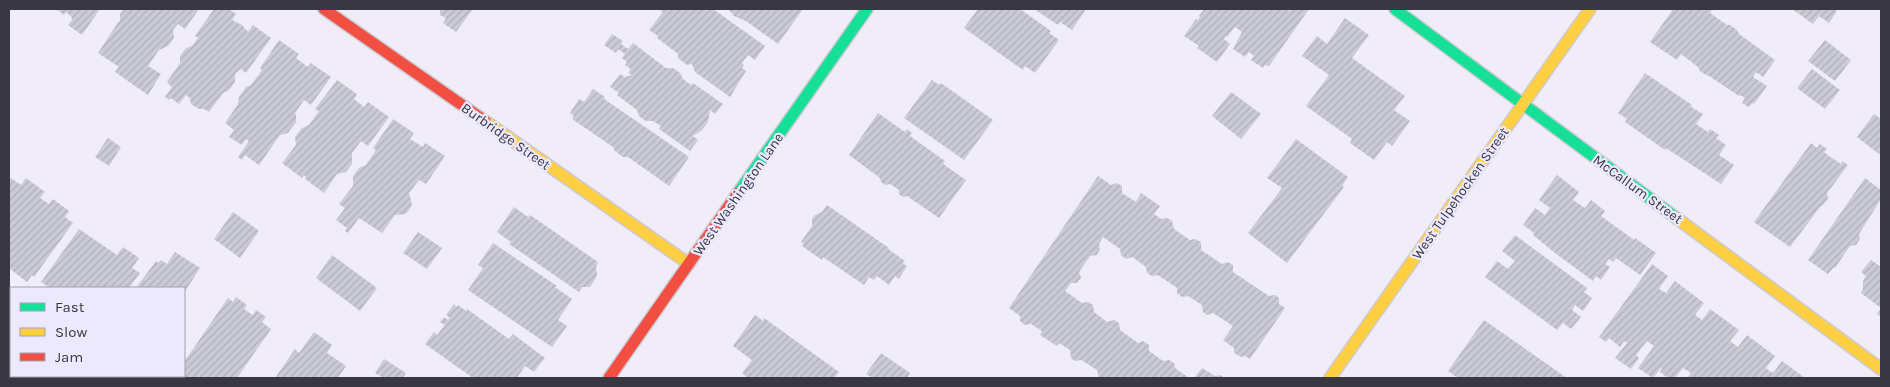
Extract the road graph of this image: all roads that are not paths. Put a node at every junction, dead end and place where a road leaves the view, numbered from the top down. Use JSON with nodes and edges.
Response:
{"nodes":[{"id":1,"x":324,"y":9,"type":"edge"},
{"id":2,"x":867,"y":9,"type":"edge"},
{"id":3,"x":1395,"y":9,"type":"edge"},
{"id":4,"x":1590,"y":9,"type":"edge"},
{"id":5,"x":1523,"y":104,"type":"junction"},
{"id":6,"x":689,"y":264,"type":"junction"},
{"id":7,"x":1881,"y":369,"type":"edge"},
{"id":8,"x":609,"y":378,"type":"edge"},
{"id":9,"x":1330,"y":378,"type":"edge"}],
"edges":[{"from":1,"to":6,"type":"street","name":"Burbridge Street"},
{"from":2,"to":6,"type":"street","name":"West Washington Lane"},
{"from":3,"to":5,"type":"street","name":"McCallum Street"},
{"from":4,"to":5,"type":"street","name":"West Tulpehocken Street"},
{"from":5,"to":7,"type":"street","name":"McCallum Street"},
{"from":5,"to":9,"type":"street","name":"West Tulpehocken Street"},
{"from":6,"to":8,"type":"street","name":"West Washington Lane"}]}
